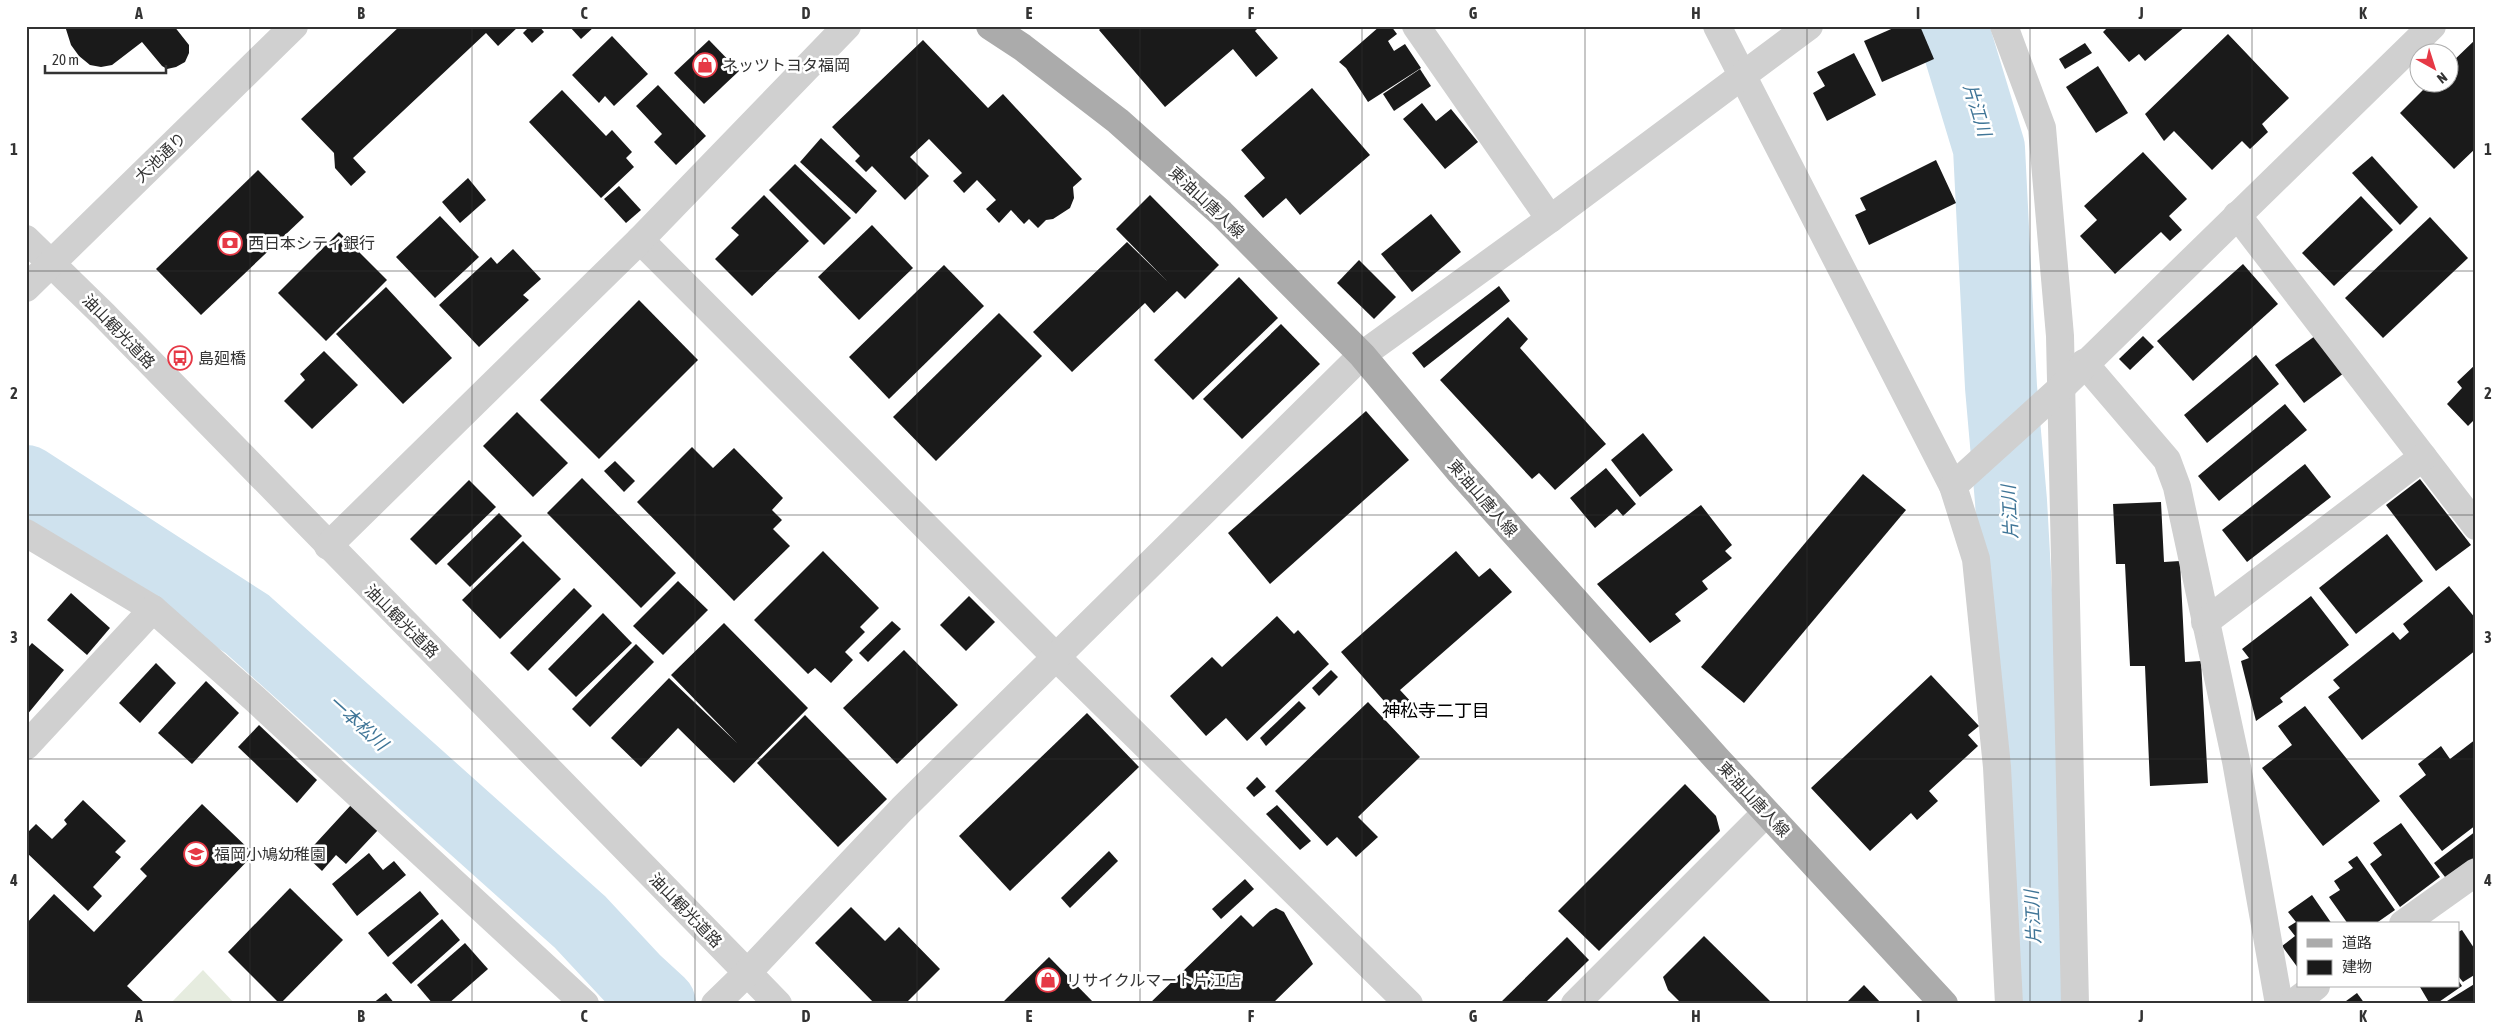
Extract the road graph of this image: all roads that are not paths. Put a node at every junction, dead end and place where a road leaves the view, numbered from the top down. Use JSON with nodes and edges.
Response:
{"nodes":[{"id":1,"x":294,"y":26,"type":"edge"},
{"id":2,"x":847,"y":26,"type":"edge"},
{"id":3,"x":990,"y":26,"type":"edge"},
{"id":4,"x":1416,"y":26,"type":"edge"},
{"id":5,"x":1717,"y":26,"type":"edge"},
{"id":6,"x":1809,"y":26,"type":"edge"},
{"id":7,"x":2004,"y":26,"type":"edge"},
{"id":8,"x":2432,"y":26,"type":"edge"},
{"id":9,"x":1743,"y":75,"type":"junction"},
{"id":10,"x":2237,"y":215,"type":"junction"},
{"id":11,"x":1550,"y":219,"type":"junction"},
{"id":12,"x":26,"y":239,"type":"edge"},
{"id":13,"x":640,"y":240,"type":"junction"},
{"id":14,"x":52,"y":263,"type":"junction"},
{"id":15,"x":26,"y":288,"type":"edge"},
{"id":16,"x":1362,"y":355,"type":"junction"},
{"id":17,"x":2084,"y":363,"type":"junction"},
{"id":18,"x":2060,"y":388,"type":"junction"},
{"id":19,"x":2423,"y":457,"type":"junction"},
{"id":20,"x":1953,"y":486,"type":"junction"},
{"id":21,"x":2476,"y":526,"type":"edge"},
{"id":22,"x":26,"y":533,"type":"edge"},
{"id":23,"x":328,"y":546,"type":"junction"},
{"id":24,"x":153,"y":608,"type":"junction"},
{"id":25,"x":2205,"y":622,"type":"junction"},
{"id":26,"x":1056,"y":656,"type":"junction"},
{"id":27,"x":26,"y":746,"type":"edge"},
{"id":28,"x":1766,"y":813,"type":"junction"},
{"id":29,"x":2476,"y":872,"type":"edge"},
{"id":30,"x":2407,"y":922,"type":"edge"},
{"id":31,"x":747,"y":973,"type":"junction"},
{"id":32,"x":2313,"y":988,"type":"edge"},
{"id":33,"x":585,"y":1004,"type":"edge"},
{"id":34,"x":714,"y":1004,"type":"edge"},
{"id":35,"x":778,"y":1004,"type":"edge"},
{"id":36,"x":1409,"y":1004,"type":"edge"},
{"id":37,"x":1575,"y":1004,"type":"edge"},
{"id":38,"x":1944,"y":1004,"type":"edge"},
{"id":39,"x":2009,"y":1004,"type":"edge"},
{"id":40,"x":2075,"y":1004,"type":"edge"},
{"id":41,"x":2279,"y":1004,"type":"edge"},
{"id":42,"x":2292,"y":1004,"type":"edge"}],
"edges":[{"from":1,"to":14,"type":"street","name":"大池通り"},
{"from":2,"to":13,"type":"street"},
{"from":3,"to":16,"type":"main road","name":"東油山唐人線"},
{"from":4,"to":11,"type":"street"},
{"from":5,"to":9,"type":"street"},
{"from":6,"to":9,"type":"street"},
{"from":7,"to":18,"type":"street"},
{"from":8,"to":10,"type":"street"},
{"from":9,"to":11,"type":"street"},
{"from":9,"to":20,"type":"street"},
{"from":10,"to":17,"type":"street"},
{"from":10,"to":19,"type":"street"},
{"from":11,"to":16,"type":"street"},
{"from":12,"to":14,"type":"street","name":"油山観光道路"},
{"from":13,"to":23,"type":"street"},
{"from":13,"to":26,"type":"street"},
{"from":14,"to":15,"type":"street","name":"大池通り"},
{"from":14,"to":23,"type":"street","name":"油山観光道路"},
{"from":16,"to":26,"type":"street"},
{"from":16,"to":28,"type":"main road","name":"東油山唐人線"},
{"from":17,"to":18,"type":"street"},
{"from":17,"to":25,"type":"street"},
{"from":18,"to":20,"type":"street"},
{"from":18,"to":40,"type":"street"},
{"from":19,"to":21,"type":"street"},
{"from":19,"to":25,"type":"street"},
{"from":20,"to":39,"type":"street"},
{"from":22,"to":24,"type":"street"},
{"from":23,"to":31,"type":"street","name":"油山観光道路"},
{"from":24,"to":27,"type":"street"},
{"from":24,"to":33,"type":"street"},
{"from":25,"to":41,"type":"street"},
{"from":26,"to":31,"type":"street"},
{"from":26,"to":36,"type":"street"},
{"from":28,"to":37,"type":"street"},
{"from":28,"to":38,"type":"main road","name":"東油山唐人線"},
{"from":29,"to":30,"type":"street"},
{"from":31,"to":34,"type":"street"},
{"from":31,"to":35,"type":"street","name":"油山観光道路"},
{"from":32,"to":42,"type":"street"}]}
